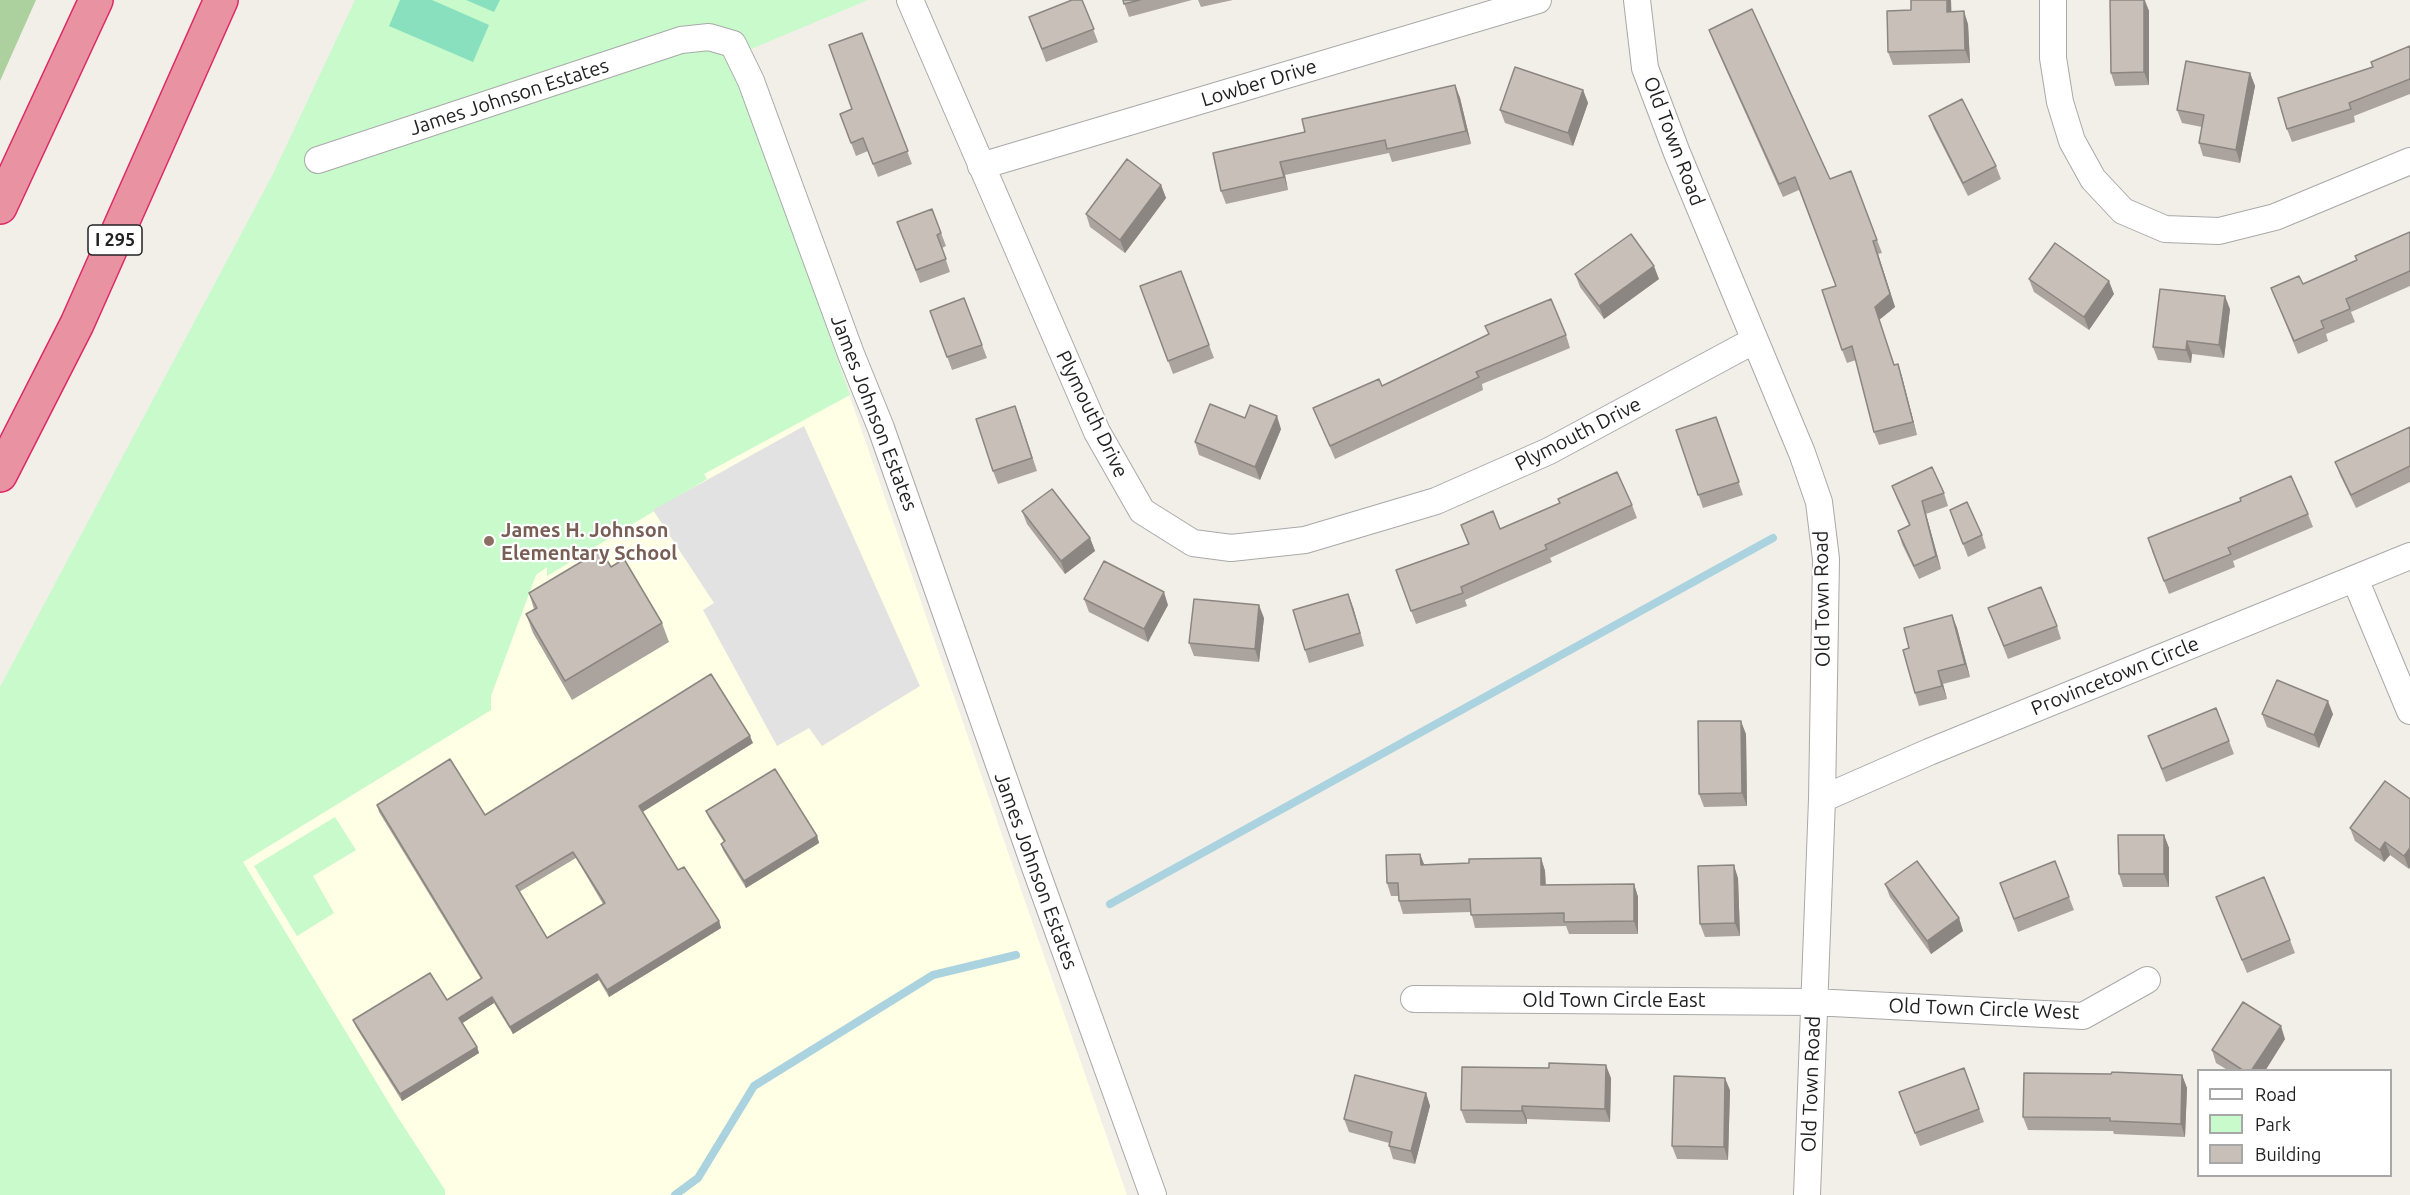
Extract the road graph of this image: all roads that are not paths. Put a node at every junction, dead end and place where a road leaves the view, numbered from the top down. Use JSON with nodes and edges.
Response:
{"nodes":[{"id":1,"x":96,"y":0,"type":"edge"},
{"id":2,"x":221,"y":0,"type":"edge"},
{"id":3,"x":909,"y":0,"type":"edge"},
{"id":4,"x":1538,"y":0,"type":"edge"},
{"id":5,"x":1637,"y":0,"type":"edge"},
{"id":6,"x":2053,"y":0,"type":"edge"},
{"id":7,"x":318,"y":160,"type":"dead end"},
{"id":8,"x":2410,"y":161,"type":"edge"},
{"id":9,"x":981,"y":166,"type":"junction"},
{"id":10,"x":0,"y":207,"type":"edge"},
{"id":11,"x":1755,"y":340,"type":"junction"},
{"id":12,"x":0,"y":476,"type":"edge"},
{"id":13,"x":2410,"y":556,"type":"edge"},
{"id":14,"x":2355,"y":579,"type":"junction"},
{"id":15,"x":2410,"y":711,"type":"edge"},
{"id":16,"x":1822,"y":799,"type":"junction"},
{"id":17,"x":2147,"y":980,"type":"dead end"},
{"id":18,"x":1414,"y":999,"type":"dead end"},
{"id":19,"x":1813,"y":1002,"type":"junction"},
{"id":20,"x":1153,"y":1195,"type":"edge"},
{"id":21,"x":1807,"y":1195,"type":"edge"}],
"edges":[{"from":1,"to":10,"type":"highway"},
{"from":2,"to":12,"type":"highway","number":"I 295"},
{"from":3,"to":9,"type":"street","name":"Plymouth Drive"},
{"from":4,"to":9,"type":"street","name":"Lowber Drive"},
{"from":5,"to":11,"type":"street","name":"Old Town Road"},
{"from":6,"to":8,"type":"street"},
{"from":7,"to":20,"type":"street","name":"James Johnson Estates"},
{"from":9,"to":11,"type":"street","name":"Plymouth Drive"},
{"from":11,"to":16,"type":"street","name":"Old Town Road"},
{"from":13,"to":14,"type":"street","name":"Provincetown Circle"},
{"from":14,"to":15,"type":"street"},
{"from":14,"to":16,"type":"street","name":"Provincetown Circle"},
{"from":16,"to":19,"type":"street","name":"Old Town Road"},
{"from":17,"to":19,"type":"street","name":"Old Town Circle West"},
{"from":18,"to":19,"type":"street","name":"Old Town Circle East"},
{"from":19,"to":21,"type":"street","name":"Old Town Road"}]}
